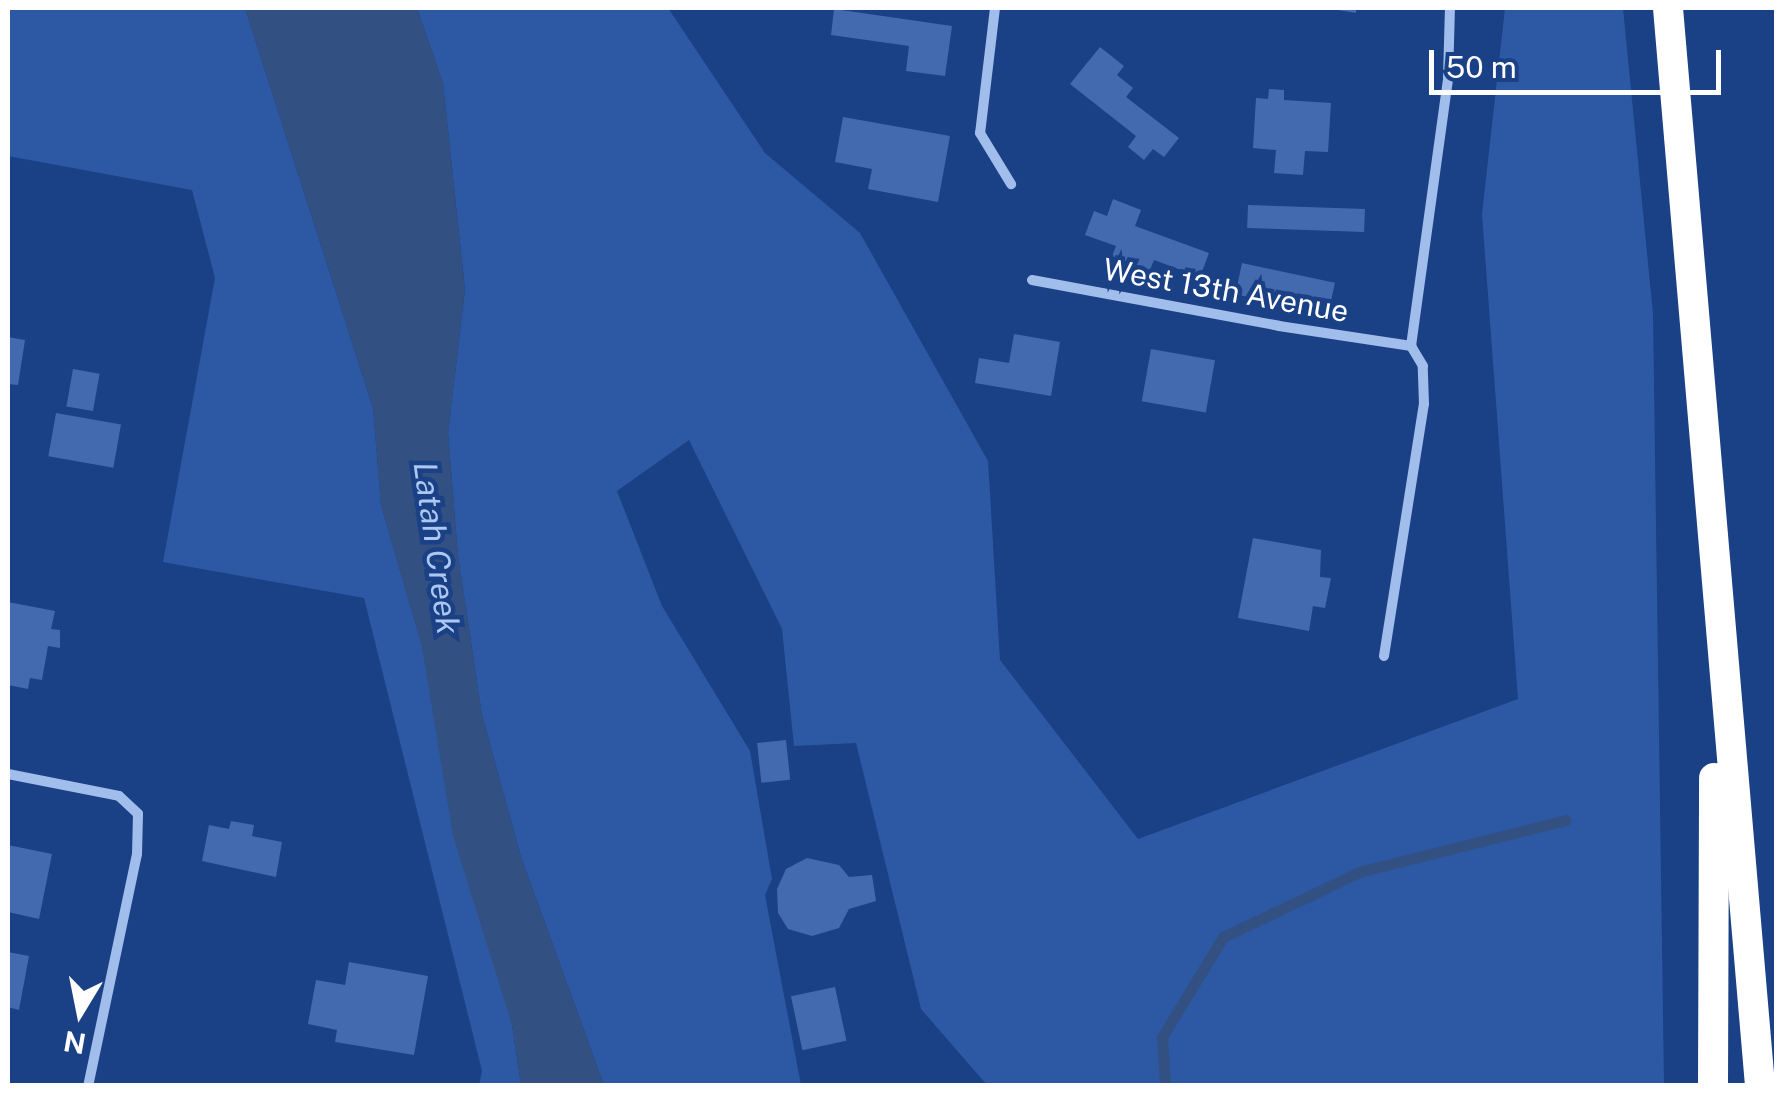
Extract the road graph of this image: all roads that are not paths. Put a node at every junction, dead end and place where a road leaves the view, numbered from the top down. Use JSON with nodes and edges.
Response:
{"nodes":[{"id":1,"x":995,"y":8,"type":"edge"},
{"id":2,"x":1450,"y":8,"type":"edge"},
{"id":3,"x":1668,"y":8,"type":"edge"},
{"id":4,"x":1011,"y":184,"type":"dead end"},
{"id":5,"x":1032,"y":280,"type":"dead end"},
{"id":6,"x":1411,"y":346,"type":"junction"},
{"id":7,"x":1716,"y":600,"type":"junction"},
{"id":8,"x":1384,"y":656,"type":"dead end"},
{"id":9,"x":8,"y":774,"type":"edge"},
{"id":10,"x":88,"y":1086,"type":"edge"},
{"id":11,"x":1713,"y":1086,"type":"edge"},
{"id":12,"x":1760,"y":1086,"type":"edge"}],
"edges":[{"from":1,"to":4,"type":"street"},
{"from":2,"to":6,"type":"street"},
{"from":3,"to":7,"type":"highway"},
{"from":5,"to":6,"type":"street","name":"West 13th Avenue"},
{"from":6,"to":8,"type":"street"},
{"from":7,"to":11,"type":"highway"},
{"from":7,"to":12,"type":"highway"},
{"from":9,"to":10,"type":"street"}]}
